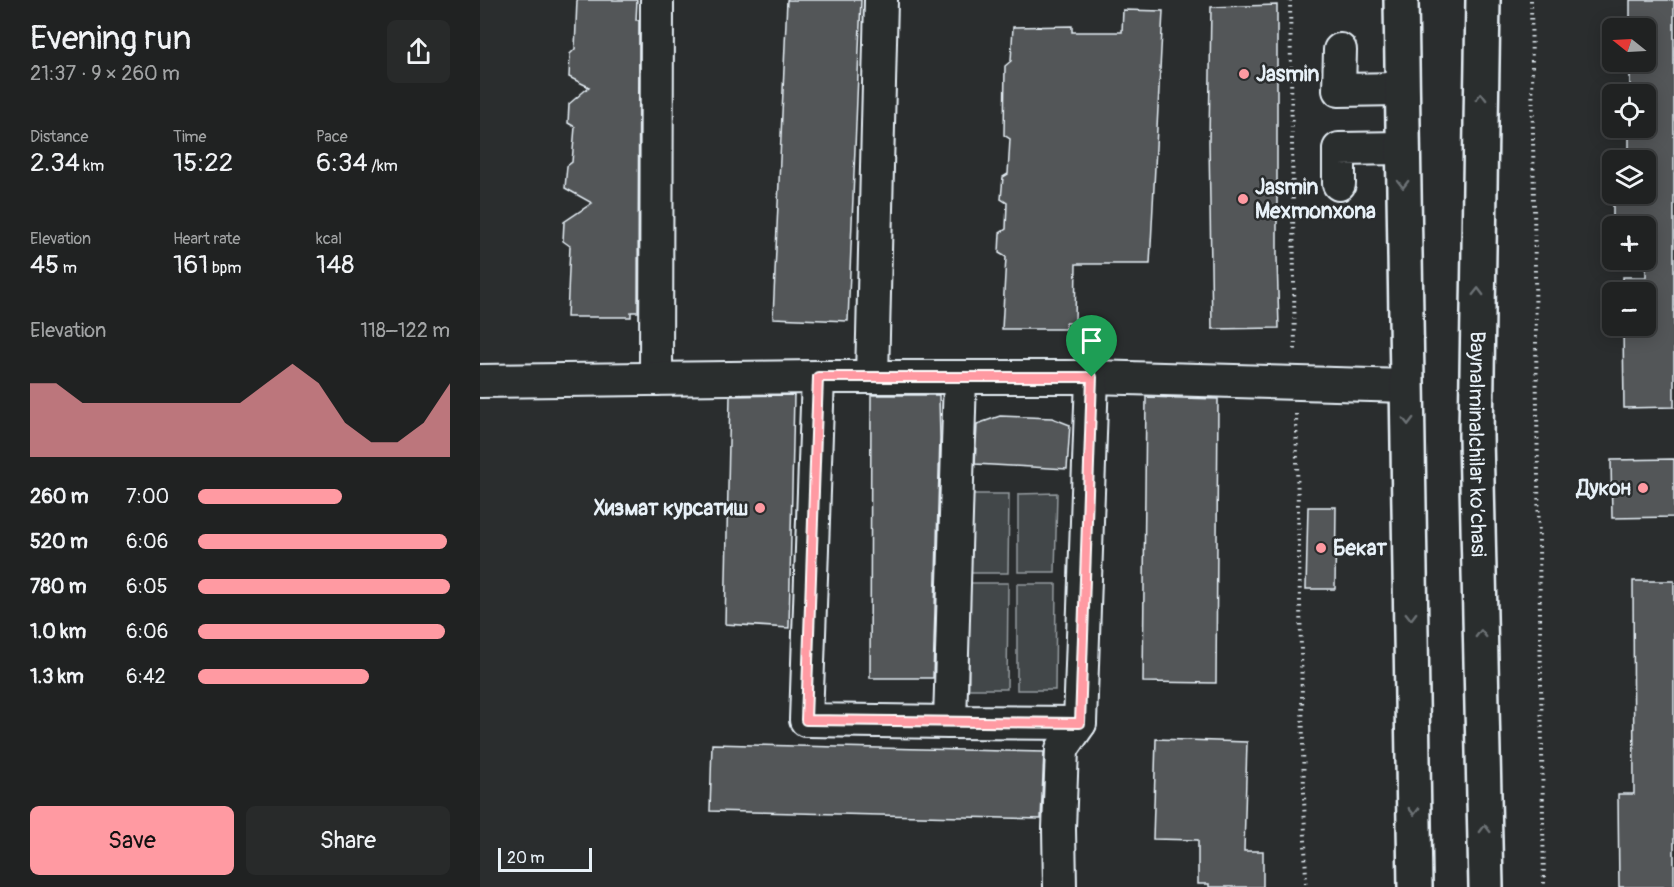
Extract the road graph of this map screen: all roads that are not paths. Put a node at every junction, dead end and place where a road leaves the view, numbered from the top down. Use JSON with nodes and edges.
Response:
{"nodes":[{"id":1,"x":657,"y":0,"type":"edge"},
{"id":2,"x":881,"y":0,"type":"edge"},
{"id":3,"x":1401,"y":0,"type":"edge"},
{"id":4,"x":1483,"y":0,"type":"edge"},
{"id":5,"x":1340,"y":50,"type":"dead end"},
{"id":6,"x":1401,"y":89,"type":"junction"},
{"id":7,"x":1402,"y":148,"type":"junction"},
{"id":8,"x":1339,"y":184,"type":"dead end"},
{"id":9,"x":818,"y":377,"type":"junction"},
{"id":10,"x":872,"y":377,"type":"junction"},
{"id":11,"x":960,"y":377,"type":"junction"},
{"id":12,"x":1092,"y":377,"type":"junction"},
{"id":13,"x":656,"y":379,"type":"junction"},
{"id":14,"x":480,"y":381,"type":"edge"},
{"id":15,"x":1407,"y":386,"type":"junction"},
{"id":16,"x":950,"y":722,"type":"junction"},
{"id":17,"x":1080,"y":723,"type":"junction"},
{"id":18,"x":1060,"y":887,"type":"edge"},
{"id":19,"x":1415,"y":887,"type":"edge"},
{"id":20,"x":1486,"y":887,"type":"edge"}],
"edges":[{"from":1,"to":13,"type":"street"},
{"from":2,"to":10,"type":"street"},
{"from":3,"to":6,"type":"main road"},
{"from":20,"to":4,"type":"main road","name":"Baynalminalchilar ko’chasi","one_way":true},
{"from":5,"to":6,"type":"street"},
{"from":6,"to":7,"type":"main road"},
{"from":7,"to":8,"type":"street"},
{"from":7,"to":15,"type":"main road","one_way":true},
{"from":9,"to":10,"type":"street"},
{"from":9,"to":13,"type":"street"},
{"from":9,"to":16,"type":"street"},
{"from":10,"to":11,"type":"street"},
{"from":11,"to":12,"type":"street"},
{"from":11,"to":16,"type":"street"},
{"from":12,"to":15,"type":"street"},
{"from":12,"to":17,"type":"street"},
{"from":13,"to":14,"type":"street"},
{"from":15,"to":19,"type":"main road","one_way":true},
{"from":16,"to":17,"type":"street"},
{"from":17,"to":18,"type":"street"}]}
